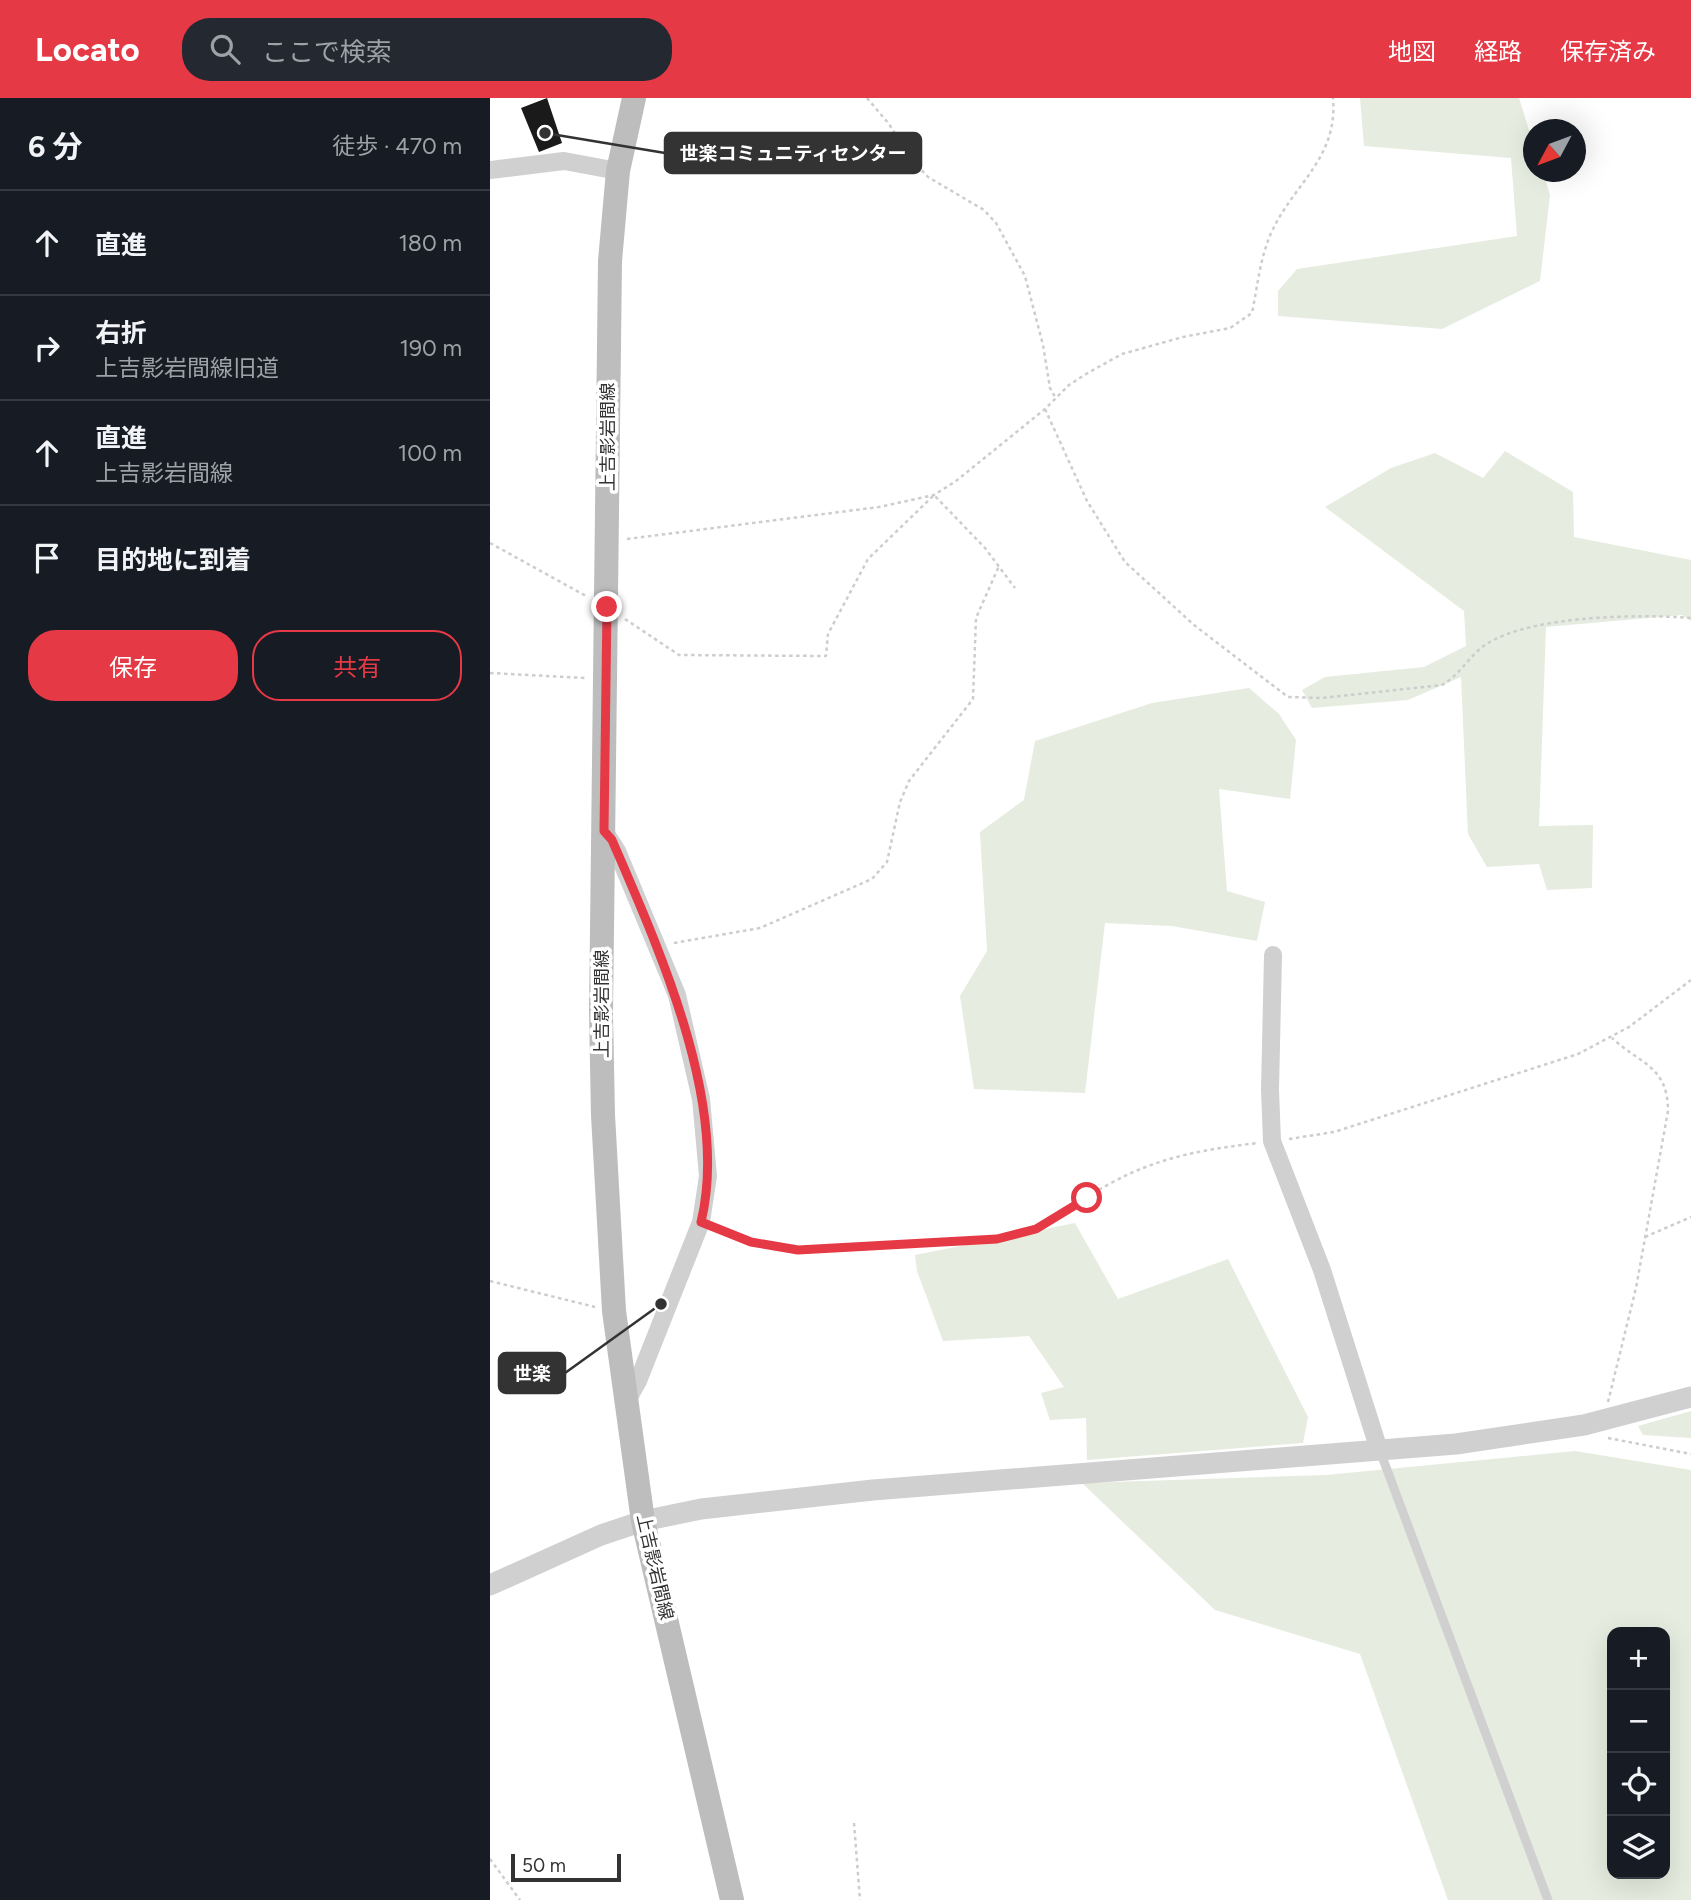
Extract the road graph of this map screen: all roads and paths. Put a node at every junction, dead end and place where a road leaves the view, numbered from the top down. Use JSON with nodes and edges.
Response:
{"nodes":[{"id":1,"x":634,"y":98,"type":"edge"},
{"id":2,"x":867,"y":98,"type":"edge"},
{"id":3,"x":1333,"y":98,"type":"edge"},
{"id":4,"x":490,"y":170,"type":"edge"},
{"id":5,"x":618,"y":171,"type":"junction"},
{"id":6,"x":1055,"y":397,"type":"junction"},
{"id":7,"x":1045,"y":409,"type":"junction"},
{"id":8,"x":934,"y":495,"type":"junction"},
{"id":9,"x":608,"y":540,"type":"junction"},
{"id":10,"x":490,"y":543,"type":"edge"},
{"id":11,"x":999,"y":565,"type":"junction"},
{"id":12,"x":1015,"y":588,"type":"dead end"},
{"id":13,"x":607,"y":607,"type":"junction"},
{"id":14,"x":1691,"y":618,"type":"edge"},
{"id":15,"x":490,"y":673,"type":"edge"},
{"id":16,"x":606,"y":680,"type":"junction"},
{"id":17,"x":604,"y":831,"type":"junction"},
{"id":18,"x":655,"y":945,"type":"junction"},
{"id":19,"x":1273,"y":955,"type":"dead end"},
{"id":20,"x":1691,"y":979,"type":"edge"},
{"id":21,"x":1612,"y":1038,"type":"junction"},
{"id":22,"x":1272,"y":1141,"type":"junction"},
{"id":23,"x":1691,"y":1217,"type":"edge"},
{"id":24,"x":701,"y":1222,"type":"junction"},
{"id":25,"x":1645,"y":1237,"type":"junction"},
{"id":26,"x":490,"y":1281,"type":"edge"},
{"id":27,"x":614,"y":1311,"type":"junction"},
{"id":28,"x":1691,"y":1397,"type":"edge"},
{"id":29,"x":625,"y":1404,"type":"junction"},
{"id":30,"x":1609,"y":1419,"type":"junction"},
{"id":31,"x":1584,"y":1425,"type":"junction"},
{"id":32,"x":1379,"y":1450,"type":"junction"},
{"id":33,"x":1691,"y":1454,"type":"edge"},
{"id":34,"x":643,"y":1521,"type":"junction"},
{"id":35,"x":490,"y":1585,"type":"edge"},
{"id":36,"x":854,"y":1823,"type":"dead end"},
{"id":37,"x":490,"y":1859,"type":"edge"},
{"id":38,"x":520,"y":1900,"type":"edge"},
{"id":39,"x":732,"y":1900,"type":"edge"},
{"id":40,"x":860,"y":1900,"type":"edge"},
{"id":41,"x":1548,"y":1900,"type":"edge"}],
"edges":[{"from":1,"to":5,"type":"main road","name":"上吉影岩間線"},
{"from":2,"to":6,"type":"path"},
{"from":3,"to":6,"type":"path"},
{"from":4,"to":5,"type":"street"},
{"from":5,"to":9,"type":"main road","name":"上吉影岩間線"},
{"from":6,"to":7,"type":"path"},
{"from":7,"to":8,"type":"path"},
{"from":7,"to":14,"type":"path"},
{"from":8,"to":9,"type":"path"},
{"from":8,"to":11,"type":"path"},
{"from":8,"to":13,"type":"path"},
{"from":9,"to":13,"type":"main road","name":"上吉影岩間線"},
{"from":10,"to":13,"type":"path"},
{"from":11,"to":12,"type":"path"},
{"from":11,"to":18,"type":"path"},
{"from":13,"to":16,"type":"main road","name":"上吉影岩間線"},
{"from":15,"to":16,"type":"path"},
{"from":16,"to":17,"type":"main road","name":"上吉影岩間線"},
{"from":17,"to":18,"type":"street"},
{"from":17,"to":27,"type":"main road","name":"上吉影岩間線"},
{"from":18,"to":24,"type":"street"},
{"from":19,"to":22,"type":"street"},
{"from":20,"to":21,"type":"path"},
{"from":21,"to":22,"type":"path"},
{"from":21,"to":25,"type":"path"},
{"from":22,"to":24,"type":"path"},
{"from":22,"to":32,"type":"street"},
{"from":23,"to":25,"type":"path"},
{"from":24,"to":29,"type":"street"},
{"from":25,"to":30,"type":"path"},
{"from":26,"to":27,"type":"path"},
{"from":27,"to":29,"type":"main road","name":"上吉影岩間線"},
{"from":28,"to":30,"type":"street"},
{"from":29,"to":34,"type":"main road","name":"上吉影岩間線"},
{"from":30,"to":31,"type":"street"},
{"from":31,"to":32,"type":"street"},
{"from":31,"to":33,"type":"path"},
{"from":32,"to":34,"type":"street"},
{"from":32,"to":41,"type":"lane"},
{"from":34,"to":35,"type":"street"},
{"from":34,"to":39,"type":"main road","name":"上吉影岩間線"},
{"from":36,"to":40,"type":"path"},
{"from":37,"to":38,"type":"path"}]}
